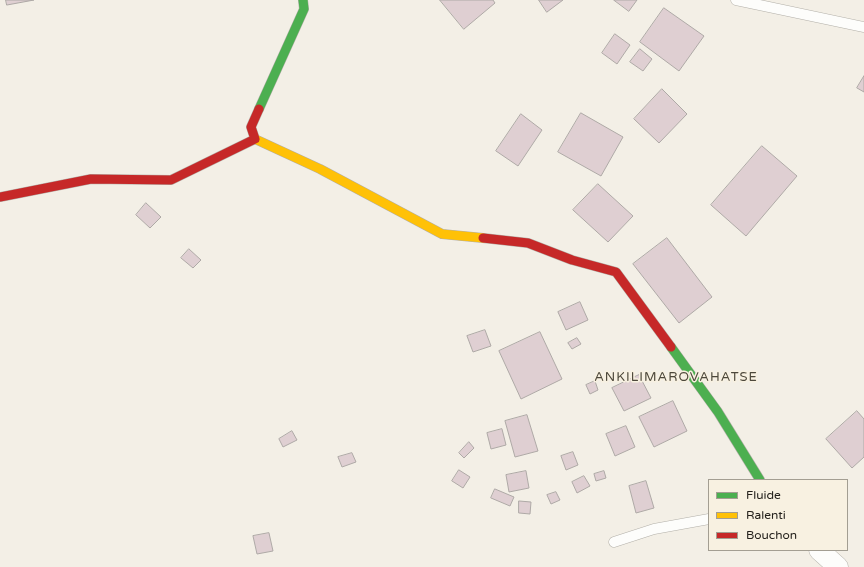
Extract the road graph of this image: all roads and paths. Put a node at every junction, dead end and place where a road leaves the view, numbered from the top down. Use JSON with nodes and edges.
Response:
{"nodes":[{"id":1,"x":303,"y":0,"type":"edge"},
{"id":2,"x":736,"y":0,"type":"edge"},
{"id":3,"x":864,"y":27,"type":"edge"},
{"id":4,"x":255,"y":139,"type":"junction"},
{"id":5,"x":0,"y":197,"type":"edge"},
{"id":6,"x":759,"y":479,"type":"edge"},
{"id":7,"x":708,"y":519,"type":"edge"},
{"id":8,"x":614,"y":542,"type":"dead end"},
{"id":9,"x":820,"y":551,"type":"edge"},
{"id":10,"x":838,"y":567,"type":"edge"}],
"edges":[{"from":1,"to":4,"type":"street"},
{"from":2,"to":3,"type":"lane"},
{"from":4,"to":5,"type":"street"},
{"from":4,"to":6,"type":"street"},
{"from":7,"to":8,"type":"lane"},
{"from":9,"to":10,"type":"street"}]}
